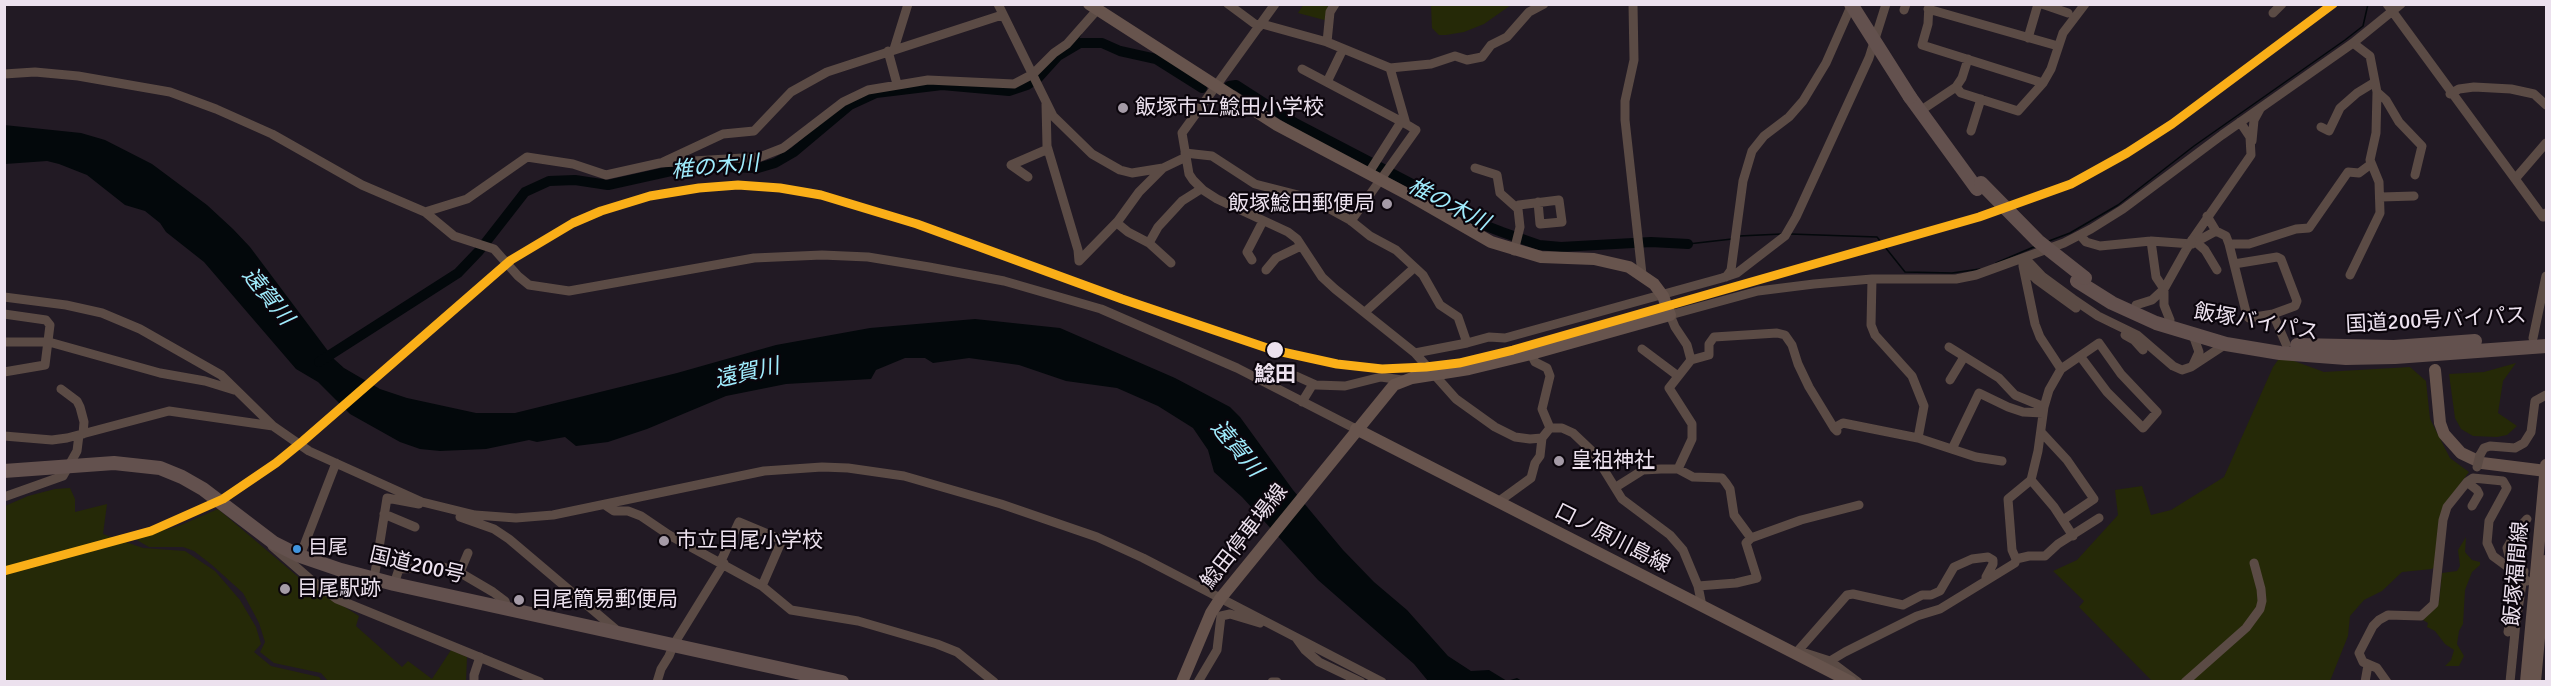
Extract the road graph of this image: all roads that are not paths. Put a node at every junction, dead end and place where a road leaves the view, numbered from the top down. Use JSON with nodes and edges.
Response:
{"nodes":[{"id":1,"x":908,"y":4,"type":"edge"},
{"id":2,"x":998,"y":4,"type":"edge"},
{"id":3,"x":1228,"y":4,"type":"edge"},
{"id":4,"x":1275,"y":4,"type":"edge"},
{"id":5,"x":1335,"y":4,"type":"edge"},
{"id":6,"x":1544,"y":4,"type":"edge"},
{"id":7,"x":1633,"y":4,"type":"edge"},
{"id":8,"x":1852,"y":4,"type":"edge"},
{"id":9,"x":1860,"y":4,"type":"edge"},
{"id":10,"x":1886,"y":4,"type":"edge"},
{"id":11,"x":2040,"y":4,"type":"edge"},
{"id":12,"x":2085,"y":4,"type":"edge"},
{"id":13,"x":2282,"y":4,"type":"edge"},
{"id":14,"x":2393,"y":6,"type":"edge"},
{"id":15,"x":1929,"y":7,"type":"edge"},
{"id":16,"x":1097,"y":8,"type":"edge"},
{"id":17,"x":2067,"y":13,"type":"dead end"},
{"id":18,"x":2273,"y":13,"type":"dead end"},
{"id":19,"x":1002,"y":15,"type":"junction"},
{"id":20,"x":1261,"y":26,"type":"junction"},
{"id":21,"x":2028,"y":38,"type":"junction"},
{"id":22,"x":1328,"y":42,"type":"junction"},
{"id":23,"x":2353,"y":43,"type":"junction"},
{"id":24,"x":2058,"y":46,"type":"junction"},
{"id":25,"x":891,"y":50,"type":"junction"},
{"id":26,"x":1344,"y":50,"type":"junction"},
{"id":27,"x":1968,"y":59,"type":"junction"},
{"id":28,"x":1302,"y":69,"type":"dead end"},
{"id":29,"x":1390,"y":69,"type":"junction"},
{"id":30,"x":4,"y":74,"type":"edge"},
{"id":31,"x":1033,"y":74,"type":"junction"},
{"id":32,"x":1327,"y":82,"type":"junction"},
{"id":33,"x":2043,"y":82,"type":"junction"},
{"id":34,"x":897,"y":84,"type":"junction"},
{"id":35,"x":1216,"y":86,"type":"junction"},
{"id":36,"x":1956,"y":87,"type":"junction"},
{"id":37,"x":2376,"y":87,"type":"junction"},
{"id":38,"x":1912,"y":94,"type":"junction"},
{"id":39,"x":2450,"y":94,"type":"junction"},
{"id":40,"x":1981,"y":99,"type":"junction"},
{"id":41,"x":1046,"y":104,"type":"junction"},
{"id":42,"x":2547,"y":105,"type":"edge"},
{"id":43,"x":1926,"y":107,"type":"junction"},
{"id":44,"x":2262,"y":107,"type":"junction"},
{"id":45,"x":2240,"y":122,"type":"junction"},
{"id":46,"x":1403,"y":123,"type":"junction"},
{"id":47,"x":2321,"y":127,"type":"dead end"},
{"id":48,"x":1971,"y":131,"type":"dead end"},
{"id":49,"x":2222,"y":135,"type":"junction"},
{"id":50,"x":2547,"y":143,"type":"edge"},
{"id":51,"x":2252,"y":144,"type":"junction"},
{"id":52,"x":1048,"y":149,"type":"junction"},
{"id":53,"x":1185,"y":155,"type":"junction"},
{"id":54,"x":660,"y":163,"type":"junction"},
{"id":55,"x":2371,"y":164,"type":"junction"},
{"id":56,"x":1163,"y":168,"type":"junction"},
{"id":57,"x":1475,"y":168,"type":"dead end"},
{"id":58,"x":1368,"y":174,"type":"junction"},
{"id":59,"x":2415,"y":175,"type":"dead end"},
{"id":60,"x":1028,"y":177,"type":"dead end"},
{"id":61,"x":2515,"y":179,"type":"junction"},
{"id":62,"x":1381,"y":180,"type":"junction"},
{"id":63,"x":1979,"y":186,"type":"junction"},
{"id":64,"x":1201,"y":189,"type":"junction"},
{"id":65,"x":2414,"y":196,"type":"dead end"},
{"id":66,"x":2381,"y":197,"type":"junction"},
{"id":67,"x":1538,"y":202,"type":"dead end"},
{"id":68,"x":1518,"y":209,"type":"junction"},
{"id":69,"x":425,"y":212,"type":"junction"},
{"id":70,"x":2547,"y":213,"type":"edge"},
{"id":71,"x":2207,"y":216,"type":"junction"},
{"id":72,"x":1263,"y":221,"type":"junction"},
{"id":73,"x":1351,"y":221,"type":"junction"},
{"id":74,"x":1117,"y":223,"type":"junction"},
{"id":75,"x":2216,"y":231,"type":"junction"},
{"id":76,"x":2080,"y":235,"type":"junction"},
{"id":77,"x":2151,"y":241,"type":"junction"},
{"id":78,"x":1149,"y":243,"type":"junction"},
{"id":79,"x":2192,"y":244,"type":"junction"},
{"id":80,"x":2229,"y":244,"type":"junction"},
{"id":81,"x":1301,"y":246,"type":"junction"},
{"id":82,"x":1514,"y":251,"type":"junction"},
{"id":83,"x":1252,"y":260,"type":"dead end"},
{"id":84,"x":2023,"y":261,"type":"junction"},
{"id":85,"x":1171,"y":263,"type":"dead end"},
{"id":86,"x":2234,"y":264,"type":"junction"},
{"id":87,"x":1414,"y":268,"type":"junction"},
{"id":88,"x":1266,"y":270,"type":"dead end"},
{"id":89,"x":2217,"y":270,"type":"dead end"},
{"id":90,"x":1642,"y":274,"type":"junction"},
{"id":91,"x":2350,"y":275,"type":"dead end"},
{"id":92,"x":2547,"y":276,"type":"edge"},
{"id":93,"x":1726,"y":277,"type":"junction"},
{"id":94,"x":1872,"y":279,"type":"junction"},
{"id":95,"x":2081,"y":280,"type":"junction"},
{"id":96,"x":2164,"y":289,"type":"junction"},
{"id":97,"x":1664,"y":296,"type":"junction"},
{"id":98,"x":4,"y":297,"type":"edge"},
{"id":99,"x":2136,"y":306,"type":"junction"},
{"id":100,"x":1365,"y":312,"type":"junction"},
{"id":101,"x":4,"y":314,"type":"edge"},
{"id":102,"x":2273,"y":314,"type":"junction"},
{"id":103,"x":1670,"y":315,"type":"junction"},
{"id":104,"x":2170,"y":320,"type":"junction"},
{"id":105,"x":2193,"y":335,"type":"junction"},
{"id":106,"x":2540,"y":338,"type":"edge"},
{"id":107,"x":4,"y":342,"type":"edge"},
{"id":108,"x":49,"y":342,"type":"junction"},
{"id":109,"x":1467,"y":343,"type":"junction"},
{"id":110,"x":2226,"y":344,"type":"junction"},
{"id":111,"x":2286,"y":344,"type":"junction"},
{"id":112,"x":2547,"y":346,"type":"edge"},
{"id":113,"x":1949,"y":347,"type":"dead end"},
{"id":114,"x":1642,"y":349,"type":"dead end"},
{"id":115,"x":2504,"y":349,"type":"junction"},
{"id":116,"x":2144,"y":350,"type":"dead end"},
{"id":117,"x":1415,"y":353,"type":"junction"},
{"id":118,"x":1531,"y":354,"type":"junction"},
{"id":119,"x":2080,"y":356,"type":"junction"},
{"id":120,"x":1964,"y":357,"type":"junction"},
{"id":121,"x":2365,"y":357,"type":"junction"},
{"id":122,"x":1691,"y":360,"type":"junction"},
{"id":123,"x":2191,"y":367,"type":"junction"},
{"id":124,"x":2061,"y":369,"type":"junction"},
{"id":125,"x":2435,"y":370,"type":"junction"},
{"id":126,"x":4,"y":372,"type":"edge"},
{"id":127,"x":1432,"y":375,"type":"junction"},
{"id":128,"x":1296,"y":376,"type":"dead end"},
{"id":129,"x":1678,"y":376,"type":"junction"},
{"id":130,"x":1402,"y":380,"type":"junction"},
{"id":131,"x":1950,"y":380,"type":"dead end"},
{"id":132,"x":1313,"y":384,"type":"junction"},
{"id":133,"x":61,"y":389,"type":"dead end"},
{"id":134,"x":239,"y":392,"type":"junction"},
{"id":135,"x":2545,"y":395,"type":"edge"},
{"id":136,"x":1302,"y":402,"type":"junction"},
{"id":137,"x":2044,"y":410,"type":"junction"},
{"id":138,"x":273,"y":426,"type":"junction"},
{"id":139,"x":1550,"y":428,"type":"junction"},
{"id":140,"x":1355,"y":430,"type":"junction"},
{"id":141,"x":2041,"y":432,"type":"junction"},
{"id":142,"x":81,"y":434,"type":"junction"},
{"id":143,"x":4,"y":436,"type":"edge"},
{"id":144,"x":1542,"y":438,"type":"junction"},
{"id":145,"x":1918,"y":438,"type":"junction"},
{"id":146,"x":1952,"y":449,"type":"junction"},
{"id":147,"x":2002,"y":461,"type":"dead end"},
{"id":148,"x":336,"y":463,"type":"junction"},
{"id":149,"x":2547,"y":465,"type":"edge"},
{"id":150,"x":70,"y":466,"type":"junction"},
{"id":151,"x":1678,"y":469,"type":"junction"},
{"id":152,"x":4,"y":471,"type":"edge"},
{"id":153,"x":2546,"y":471,"type":"edge"},
{"id":154,"x":2031,"y":480,"type":"junction"},
{"id":155,"x":2470,"y":480,"type":"junction"},
{"id":156,"x":1616,"y":487,"type":"junction"},
{"id":157,"x":4,"y":497,"type":"edge"},
{"id":158,"x":422,"y":502,"type":"junction"},
{"id":159,"x":1498,"y":502,"type":"junction"},
{"id":160,"x":604,"y":505,"type":"junction"},
{"id":161,"x":1859,"y":505,"type":"dead end"},
{"id":162,"x":2472,"y":506,"type":"dead end"},
{"id":163,"x":439,"y":507,"type":"junction"},
{"id":164,"x":384,"y":514,"type":"junction"},
{"id":165,"x":2099,"y":518,"type":"dead end"},
{"id":166,"x":2527,"y":519,"type":"dead end"},
{"id":167,"x":2062,"y":520,"type":"junction"},
{"id":168,"x":413,"y":524,"type":"dead end"},
{"id":169,"x":257,"y":532,"type":"junction"},
{"id":170,"x":2073,"y":536,"type":"junction"},
{"id":171,"x":1751,"y":538,"type":"junction"},
{"id":172,"x":468,"y":553,"type":"dead end"},
{"id":173,"x":300,"y":556,"type":"junction"},
{"id":174,"x":2016,"y":560,"type":"junction"},
{"id":175,"x":2547,"y":561,"type":"edge"},
{"id":176,"x":722,"y":562,"type":"junction"},
{"id":177,"x":319,"y":563,"type":"junction"},
{"id":178,"x":2254,"y":564,"type":"dead end"},
{"id":179,"x":460,"y":573,"type":"junction"},
{"id":180,"x":374,"y":579,"type":"junction"},
{"id":181,"x":311,"y":580,"type":"junction"},
{"id":182,"x":1984,"y":580,"type":"junction"},
{"id":183,"x":2524,"y":583,"type":"junction"},
{"id":184,"x":394,"y":584,"type":"junction"},
{"id":185,"x":762,"y":586,"type":"junction"},
{"id":186,"x":1698,"y":586,"type":"junction"},
{"id":187,"x":1220,"y":598,"type":"junction"},
{"id":188,"x":1702,"y":606,"type":"junction"},
{"id":189,"x":507,"y":607,"type":"junction"},
{"id":190,"x":1267,"y":623,"type":"junction"},
{"id":191,"x":2508,"y":632,"type":"dead end"},
{"id":192,"x":621,"y":633,"type":"junction"},
{"id":193,"x":1295,"y":637,"type":"junction"},
{"id":194,"x":674,"y":644,"type":"junction"},
{"id":195,"x":1797,"y":652,"type":"junction"},
{"id":196,"x":480,"y":657,"type":"junction"},
{"id":197,"x":1830,"y":661,"type":"junction"},
{"id":198,"x":2367,"y":665,"type":"junction"},
{"id":199,"x":977,"y":669,"type":"junction"},
{"id":200,"x":661,"y":680,"type":"edge"},
{"id":201,"x":474,"y":681,"type":"edge"},
{"id":202,"x":540,"y":681,"type":"edge"},
{"id":203,"x":842,"y":681,"type":"edge"},
{"id":204,"x":976,"y":681,"type":"edge"},
{"id":205,"x":994,"y":681,"type":"edge"},
{"id":206,"x":1182,"y":681,"type":"edge"},
{"id":207,"x":1198,"y":681,"type":"edge"},
{"id":208,"x":1272,"y":681,"type":"edge"},
{"id":209,"x":1276,"y":681,"type":"edge"},
{"id":210,"x":1361,"y":681,"type":"edge"},
{"id":211,"x":1382,"y":681,"type":"edge"},
{"id":212,"x":1851,"y":681,"type":"edge"},
{"id":213,"x":1856,"y":681,"type":"edge"},
{"id":214,"x":2185,"y":681,"type":"edge"},
{"id":215,"x":2365,"y":681,"type":"edge"},
{"id":216,"x":2387,"y":681,"type":"edge"},
{"id":217,"x":2510,"y":681,"type":"edge"},
{"id":218,"x":2526,"y":681,"type":"edge"},
{"id":219,"x":2535,"y":681,"type":"edge"}],
"edges":[{"from":1,"to":25,"type":"street"},
{"from":2,"to":19,"type":"street"},
{"from":3,"to":20,"type":"street"},
{"from":4,"to":20,"type":"street"},
{"from":5,"to":22,"type":"street"},
{"from":6,"to":29,"type":"street"},
{"from":7,"to":90,"type":"street"},
{"from":8,"to":38,"type":"highway","bridge":true},
{"from":8,"to":93,"type":"street"},
{"from":9,"to":38,"type":"highway","name":"国道200号バイパス"},
{"from":10,"to":93,"type":"street"},
{"from":11,"to":17,"type":"street"},
{"from":11,"to":21,"type":"street"},
{"from":12,"to":24,"type":"street"},
{"from":13,"to":18,"type":"street"},
{"from":14,"to":23,"type":"street"},
{"from":14,"to":39,"type":"street"},
{"from":15,"to":21,"type":"street"},
{"from":15,"to":27,"type":"street"},
{"from":16,"to":31,"type":"street"},
{"from":16,"to":35,"type":"main road"},
{"from":19,"to":25,"type":"street"},
{"from":19,"to":31,"type":"street"},
{"from":20,"to":22,"type":"street"},
{"from":20,"to":35,"type":"street"},
{"from":21,"to":24,"type":"street"},
{"from":22,"to":26,"type":"street"},
{"from":23,"to":37,"type":"street"},
{"from":23,"to":44,"type":"street"},
{"from":24,"to":33,"type":"street"},
{"from":25,"to":34,"type":"street"},
{"from":25,"to":54,"type":"street"},
{"from":26,"to":29,"type":"street"},
{"from":26,"to":32,"type":"street"},
{"from":27,"to":33,"type":"street"},
{"from":27,"to":36,"type":"street"},
{"from":28,"to":32,"type":"street"},
{"from":29,"to":46,"type":"street"},
{"from":30,"to":69,"type":"street"},
{"from":31,"to":34,"type":"street"},
{"from":31,"to":41,"type":"street"},
{"from":32,"to":46,"type":"street"},
{"from":33,"to":40,"type":"street"},
{"from":34,"to":54,"type":"street"},
{"from":35,"to":53,"type":"street"},
{"from":35,"to":58,"type":"main road"},
{"from":36,"to":40,"type":"street"},
{"from":36,"to":43,"type":"street"},
{"from":37,"to":47,"type":"street"},
{"from":37,"to":55,"type":"street"},
{"from":37,"to":59,"type":"street"},
{"from":38,"to":43,"type":"highway","name":"国道200号バイパス"},
{"from":38,"to":63,"type":"highway"},
{"from":39,"to":42,"type":"street"},
{"from":39,"to":61,"type":"street"},
{"from":40,"to":48,"type":"street"},
{"from":41,"to":52,"type":"street"},
{"from":41,"to":56,"type":"street"},
{"from":43,"to":63,"type":"highway","name":"国道200号バイパス"},
{"from":44,"to":45,"type":"street"},
{"from":44,"to":51,"type":"street"},
{"from":45,"to":49,"type":"street"},
{"from":45,"to":51,"type":"street"},
{"from":46,"to":58,"type":"street"},
{"from":46,"to":62,"type":"street"},
{"from":49,"to":51,"type":"street"},
{"from":49,"to":76,"type":"street"},
{"from":50,"to":61,"type":"street"},
{"from":51,"to":71,"type":"street"},
{"from":52,"to":60,"type":"street"},
{"from":52,"to":74,"type":"street"},
{"from":53,"to":56,"type":"street"},
{"from":53,"to":64,"type":"street"},
{"from":53,"to":73,"type":"street"},
{"from":54,"to":69,"type":"street"},
{"from":55,"to":66,"type":"street"},
{"from":55,"to":80,"type":"street"},
{"from":56,"to":74,"type":"street"},
{"from":57,"to":68,"type":"street"},
{"from":58,"to":62,"type":"main road"},
{"from":61,"to":70,"type":"street"},
{"from":62,"to":73,"type":"street"},
{"from":62,"to":82,"type":"main road"},
{"from":63,"to":95,"type":"highway","name":"国道200号バイパス","bridge":true},
{"from":64,"to":72,"type":"street"},
{"from":64,"to":78,"type":"street"},
{"from":65,"to":66,"type":"street"},
{"from":66,"to":91,"type":"street"},
{"from":67,"to":68,"type":"street"},
{"from":68,"to":82,"type":"street"},
{"from":69,"to":136,"type":"street"},
{"from":71,"to":75,"type":"street"},
{"from":71,"to":79,"type":"street"},
{"from":72,"to":81,"type":"street"},
{"from":72,"to":83,"type":"street"},
{"from":73,"to":87,"type":"street"},
{"from":74,"to":78,"type":"street"},
{"from":75,"to":79,"type":"street"},
{"from":75,"to":80,"type":"street"},
{"from":76,"to":77,"type":"street"},
{"from":76,"to":84,"type":"street"},
{"from":77,"to":79,"type":"street"},
{"from":77,"to":96,"type":"street"},
{"from":78,"to":85,"type":"street"},
{"from":79,"to":89,"type":"street"},
{"from":79,"to":96,"type":"street"},
{"from":80,"to":86,"type":"street"},
{"from":81,"to":88,"type":"street"},
{"from":81,"to":100,"type":"street"},
{"from":82,"to":90,"type":"main road"},
{"from":84,"to":94,"type":"street"},
{"from":84,"to":116,"type":"street"},
{"from":84,"to":123,"type":"street"},
{"from":84,"to":124,"type":"street"},
{"from":86,"to":102,"type":"street"},
{"from":86,"to":102,"type":"street"},
{"from":87,"to":100,"type":"street"},
{"from":87,"to":109,"type":"street"},
{"from":90,"to":97,"type":"main road"},
{"from":92,"to":106,"type":"street"},
{"from":93,"to":97,"type":"street"},
{"from":94,"to":103,"type":"street"},
{"from":94,"to":145,"type":"street"},
{"from":95,"to":99,"type":"highway","name":"国道200号バイパス"},
{"from":95,"to":105,"type":"highway","name":"飯塚バイパス"},
{"from":96,"to":99,"type":"street"},
{"from":96,"to":104,"type":"street"},
{"from":97,"to":103,"type":"main road"},
{"from":97,"to":109,"type":"street"},
{"from":98,"to":134,"type":"street"},
{"from":99,"to":104,"type":"highway","name":"国道200号バイパス"},
{"from":100,"to":117,"type":"street"},
{"from":101,"to":108,"type":"street"},
{"from":102,"to":111,"type":"street"},
{"from":103,"to":118,"type":"main road"},
{"from":103,"to":122,"type":"street"},
{"from":104,"to":111,"type":"highway","name":"国道200号バイパス"},
{"from":105,"to":110,"type":"highway","name":"飯塚バイパス"},
{"from":105,"to":123,"type":"street"},
{"from":106,"to":111,"type":"highway","name":"国道200号バイパス"},
{"from":107,"to":108,"type":"street"},
{"from":108,"to":126,"type":"street"},
{"from":108,"to":134,"type":"street"},
{"from":109,"to":117,"type":"street"},
{"from":110,"to":121,"type":"highway","name":"飯塚バイパス"},
{"from":110,"to":123,"type":"street"},
{"from":112,"to":115,"type":"highway","name":"飯塚バイパス"},
{"from":113,"to":120,"type":"street"},
{"from":114,"to":129,"type":"street"},
{"from":115,"to":121,"type":"highway","name":"飯塚バイパス"},
{"from":115,"to":125,"type":"main road"},
{"from":117,"to":127,"type":"street"},
{"from":118,"to":127,"type":"main road"},
{"from":118,"to":139,"type":"street"},
{"from":119,"to":119,"type":"street"},
{"from":119,"to":124,"type":"street"},
{"from":120,"to":131,"type":"street"},
{"from":120,"to":137,"type":"street"},
{"from":121,"to":125,"type":"main road"},
{"from":122,"to":129,"type":"street"},
{"from":122,"to":145,"type":"street"},
{"from":124,"to":137,"type":"street"},
{"from":125,"to":153,"type":"main road"},
{"from":127,"to":130,"type":"main road"},
{"from":127,"to":144,"type":"street"},
{"from":128,"to":132,"type":"street"},
{"from":129,"to":151,"type":"street"},
{"from":130,"to":132,"type":"street"},
{"from":130,"to":140,"type":"main road","name":"鯰田停車場線"},
{"from":132,"to":136,"type":"street"},
{"from":133,"to":142,"type":"street"},
{"from":134,"to":138,"type":"street"},
{"from":135,"to":155,"type":"street","bridge":true},
{"from":136,"to":140,"type":"street"},
{"from":137,"to":141,"type":"street"},
{"from":137,"to":146,"type":"street"},
{"from":138,"to":142,"type":"street"},
{"from":138,"to":148,"type":"street"},
{"from":139,"to":144,"type":"street"},
{"from":139,"to":156,"type":"street"},
{"from":140,"to":159,"type":"main road","name":"口ノ原川島線"},
{"from":140,"to":187,"type":"main road","name":"鯰田停車場線"},
{"from":141,"to":154,"type":"street"},
{"from":141,"to":167,"type":"street"},
{"from":142,"to":143,"type":"street"},
{"from":142,"to":150,"type":"street"},
{"from":144,"to":159,"type":"street"},
{"from":145,"to":146,"type":"street"},
{"from":146,"to":147,"type":"street"},
{"from":148,"to":158,"type":"street"},
{"from":148,"to":173,"type":"street"},
{"from":149,"to":153,"type":"main road","name":"飯塚福間線"},
{"from":150,"to":152,"type":"highway","name":"国道200号"},
{"from":150,"to":157,"type":"street"},
{"from":150,"to":169,"type":"highway","name":"国道200号"},
{"from":151,"to":156,"type":"street"},
{"from":151,"to":171,"type":"street"},
{"from":153,"to":218,"type":"main road","name":"飯塚福間線"},
{"from":154,"to":167,"type":"street"},
{"from":154,"to":174,"type":"street"},
{"from":155,"to":162,"type":"street"},
{"from":155,"to":183,"type":"street"},
{"from":155,"to":198,"type":"street"},
{"from":156,"to":186,"type":"street"},
{"from":158,"to":163,"type":"street"},
{"from":158,"to":164,"type":"street"},
{"from":159,"to":188,"type":"main road","name":"口ノ原川島線"},
{"from":160,"to":163,"type":"street"},
{"from":160,"to":176,"type":"street"},
{"from":160,"to":187,"type":"street"},
{"from":161,"to":171,"type":"street"},
{"from":163,"to":192,"type":"street"},
{"from":164,"to":168,"type":"street"},
{"from":164,"to":180,"type":"street"},
{"from":165,"to":170,"type":"street"},
{"from":166,"to":183,"type":"street"},
{"from":167,"to":170,"type":"street"},
{"from":169,"to":173,"type":"highway","name":"国道200号"},
{"from":169,"to":181,"type":"street"},
{"from":170,"to":174,"type":"street"},
{"from":171,"to":186,"type":"street"},
{"from":172,"to":179,"type":"street"},
{"from":173,"to":177,"type":"highway","name":"国道200号"},
{"from":174,"to":182,"type":"street"},
{"from":175,"to":219,"type":"main road","name":"飯塚福間線"},
{"from":176,"to":185,"type":"street"},
{"from":176,"to":185,"type":"street"},
{"from":176,"to":194,"type":"street"},
{"from":177,"to":180,"type":"highway","name":"国道200号"},
{"from":177,"to":181,"type":"street"},
{"from":178,"to":214,"type":"street"},
{"from":179,"to":184,"type":"street"},
{"from":179,"to":189,"type":"street"},
{"from":180,"to":184,"type":"highway","name":"国道200号"},
{"from":181,"to":196,"type":"street"},
{"from":182,"to":195,"type":"street"},
{"from":182,"to":197,"type":"street"},
{"from":183,"to":191,"type":"street"},
{"from":183,"to":217,"type":"street"},
{"from":184,"to":189,"type":"highway","name":"国道200号"},
{"from":185,"to":199,"type":"street"},
{"from":186,"to":188,"type":"street"},
{"from":187,"to":190,"type":"street"},
{"from":187,"to":206,"type":"main road","name":"鯰田停車場線"},
{"from":188,"to":195,"type":"main road","name":"口ノ原川島線"},
{"from":189,"to":192,"type":"highway","name":"国道200号"},
{"from":190,"to":193,"type":"street"},
{"from":190,"to":207,"type":"street"},
{"from":192,"to":194,"type":"highway","name":"国道200号"},
{"from":193,"to":210,"type":"street"},
{"from":193,"to":211,"type":"street"},
{"from":194,"to":200,"type":"street"},
{"from":194,"to":203,"type":"highway","name":"国道200号"},
{"from":195,"to":197,"type":"street"},
{"from":195,"to":212,"type":"main road","name":"口ノ原川島線"},
{"from":196,"to":201,"type":"street"},
{"from":196,"to":202,"type":"street"},
{"from":197,"to":213,"type":"street"},
{"from":198,"to":215,"type":"street"},
{"from":198,"to":216,"type":"street"},
{"from":199,"to":204,"type":"street"},
{"from":199,"to":205,"type":"street"},
{"from":208,"to":209,"type":"street"}]}
